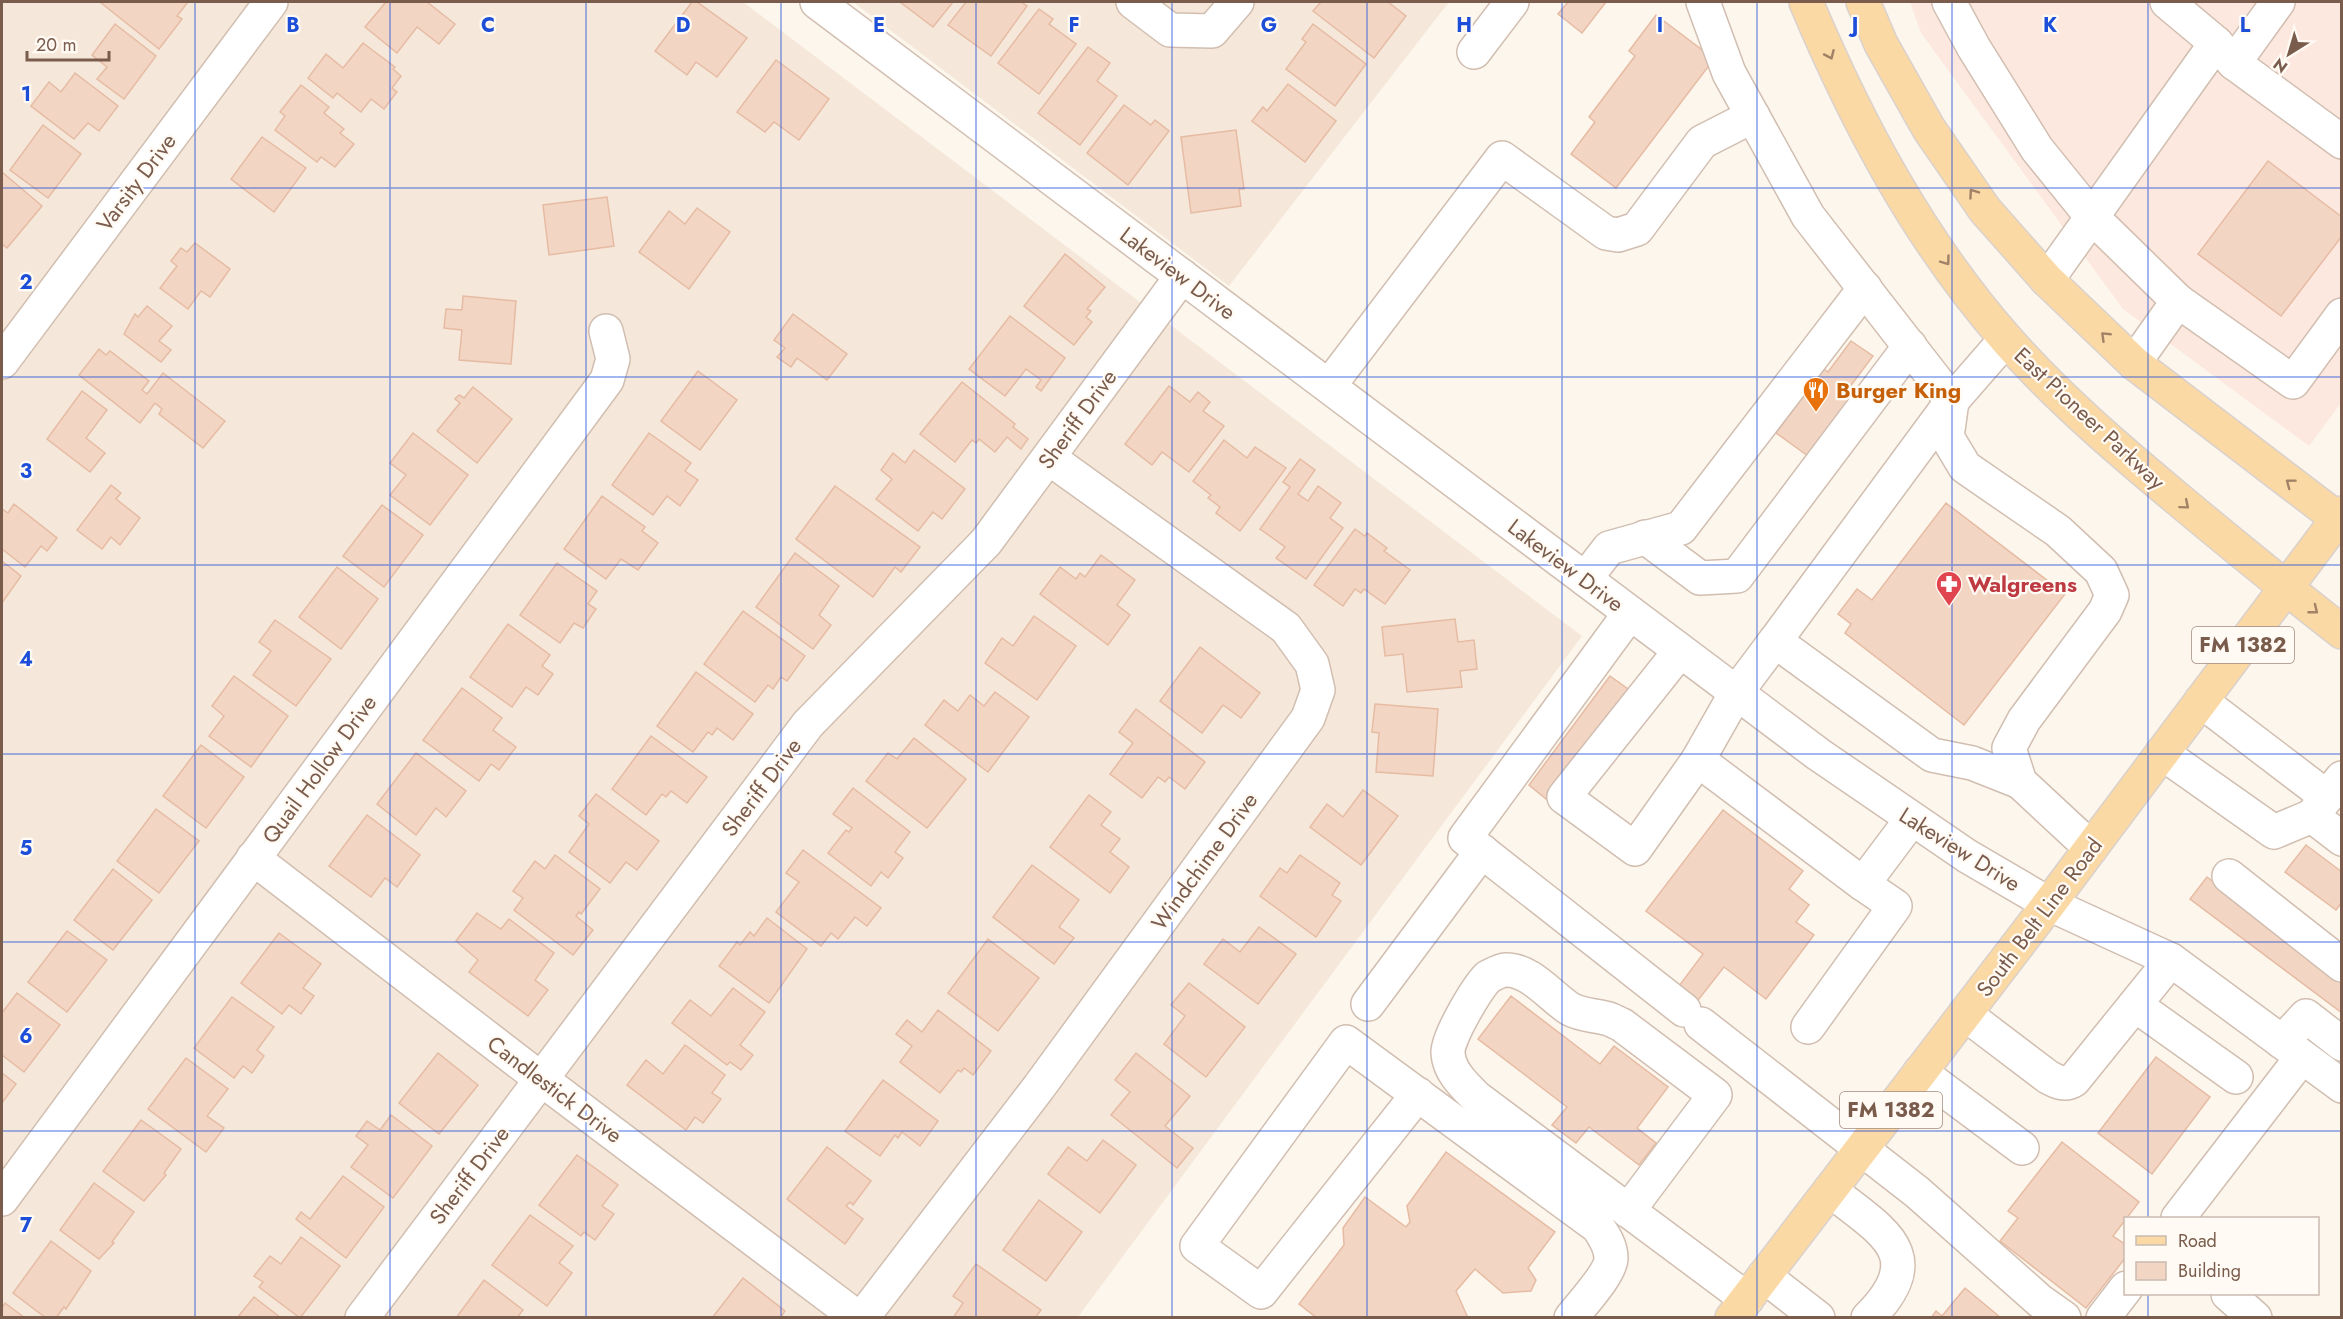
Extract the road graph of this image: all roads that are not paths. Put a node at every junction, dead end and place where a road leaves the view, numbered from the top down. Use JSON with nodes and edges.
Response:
{"nodes":[{"id":1,"x":271,"y":2,"type":"edge"},
{"id":2,"x":817,"y":2,"type":"edge"},
{"id":3,"x":1133,"y":2,"type":"edge"},
{"id":4,"x":1237,"y":2,"type":"edge"},
{"id":5,"x":1512,"y":2,"type":"edge"},
{"id":6,"x":1703,"y":2,"type":"edge"},
{"id":7,"x":1806,"y":2,"type":"edge"},
{"id":8,"x":1863,"y":2,"type":"edge"},
{"id":9,"x":1949,"y":2,"type":"edge"},
{"id":10,"x":2167,"y":2,"type":"edge"},
{"id":11,"x":2278,"y":2,"type":"edge"},
{"id":12,"x":1474,"y":52,"type":"dead end"},
{"id":13,"x":2225,"y":53,"type":"junction"},
{"id":14,"x":1753,"y":116,"type":"junction"},
{"id":15,"x":2342,"y":142,"type":"edge"},
{"id":16,"x":2092,"y":217,"type":"junction"},
{"id":17,"x":1182,"y":276,"type":"junction"},
{"id":18,"x":2047,"y":280,"type":"junction"},
{"id":19,"x":1865,"y":288,"type":"junction"},
{"id":20,"x":2178,"y":301,"type":"junction"},
{"id":21,"x":2342,"y":315,"type":"edge"},
{"id":22,"x":606,"y":331,"type":"dead end"},
{"id":23,"x":2006,"y":339,"type":"junction"},
{"id":24,"x":1910,"y":346,"type":"junction"},
{"id":25,"x":2,"y":362,"type":"edge"},
{"id":26,"x":2134,"y":363,"type":"junction"},
{"id":27,"x":1329,"y":386,"type":"junction"},
{"id":28,"x":1952,"y":401,"type":"junction"},
{"id":29,"x":1049,"y":458,"type":"junction"},
{"id":30,"x":2340,"y":518,"type":"edge"},
{"id":31,"x":1645,"y":537,"type":"junction"},
{"id":32,"x":1585,"y":579,"type":"junction"},
{"id":33,"x":2286,"y":589,"type":"junction"},
{"id":34,"x":1630,"y":613,"type":"junction"},
{"id":35,"x":2342,"y":632,"type":"edge"},
{"id":36,"x":1775,"y":640,"type":"junction"},
{"id":37,"x":1680,"y":651,"type":"junction"},
{"id":38,"x":1736,"y":693,"type":"junction"},
{"id":39,"x":2201,"y":701,"type":"junction"},
{"id":40,"x":2162,"y":753,"type":"junction"},
{"id":41,"x":1698,"y":760,"type":"junction"},
{"id":42,"x":2020,"y":782,"type":"junction"},
{"id":43,"x":2327,"y":797,"type":"edge"},
{"id":44,"x":1911,"y":819,"type":"junction"},
{"id":45,"x":2342,"y":839,"type":"edge"},
{"id":46,"x":2091,"y":848,"type":"junction"},
{"id":47,"x":1482,"y":851,"type":"junction"},
{"id":48,"x":253,"y":858,"type":"junction"},
{"id":49,"x":2229,"y":876,"type":"dead end"},
{"id":50,"x":1863,"y":884,"type":"junction"},
{"id":51,"x":2049,"y":904,"type":"junction"},
{"id":52,"x":2171,"y":960,"type":"junction"},
{"id":53,"x":2342,"y":965,"type":"edge"},
{"id":54,"x":1368,"y":1004,"type":"dead end"},
{"id":55,"x":2135,"y":1005,"type":"junction"},
{"id":56,"x":1965,"y":1014,"type":"junction"},
{"id":57,"x":1808,"y":1027,"type":"dead end"},
{"id":58,"x":2342,"y":1044,"type":"edge"},
{"id":59,"x":2292,"y":1050,"type":"junction"},
{"id":60,"x":1920,"y":1072,"type":"junction"},
{"id":61,"x":2236,"y":1077,"type":"dead end"},
{"id":62,"x":541,"y":1079,"type":"junction"},
{"id":63,"x":2341,"y":1084,"type":"edge"},
{"id":64,"x":1418,"y":1094,"type":"junction"},
{"id":65,"x":2022,"y":1148,"type":"dead end"},
{"id":66,"x":1861,"y":1149,"type":"junction"},
{"id":67,"x":1830,"y":1190,"type":"junction"},
{"id":68,"x":2,"y":1199,"type":"edge"},
{"id":69,"x":1628,"y":1211,"type":"junction"},
{"id":70,"x":2179,"y":1217,"type":"edge"},
{"id":71,"x":2124,"y":1291,"type":"edge"},
{"id":72,"x":2230,"y":1295,"type":"edge"},
{"id":73,"x":1748,"y":1297,"type":"edge"},
{"id":74,"x":362,"y":1317,"type":"edge"},
{"id":75,"x":860,"y":1317,"type":"edge"},
{"id":76,"x":1571,"y":1317,"type":"edge"},
{"id":77,"x":1818,"y":1317,"type":"edge"},
{"id":78,"x":1868,"y":1317,"type":"edge"},
{"id":79,"x":2064,"y":1317,"type":"edge"},
{"id":80,"x":2103,"y":1317,"type":"edge"},
{"id":81,"x":2255,"y":1317,"type":"edge"}],
"edges":[{"from":1,"to":25,"type":"street","name":"Varsity Drive"},
{"from":2,"to":17,"type":"street","name":"Lakeview Drive"},
{"from":3,"to":4,"type":"street"},
{"from":5,"to":12,"type":"street"},
{"from":6,"to":14,"type":"street"},
{"from":7,"to":23,"type":"main road","name":"East Pioneer Parkway","one_way":true},
{"from":18,"to":8,"type":"main road","one_way":true},
{"from":9,"to":16,"type":"street"},
{"from":10,"to":13,"type":"street"},
{"from":11,"to":13,"type":"street"},
{"from":13,"to":15,"type":"street"},
{"from":13,"to":16,"type":"street"},
{"from":14,"to":19,"type":"street"},
{"from":14,"to":27,"type":"street"},
{"from":16,"to":18,"type":"street"},
{"from":16,"to":20,"type":"street"},
{"from":17,"to":27,"type":"street","name":"Lakeview Drive"},
{"from":17,"to":29,"type":"street","name":"Sheriff Drive"},
{"from":26,"to":18,"type":"main road","one_way":true},
{"from":19,"to":24,"type":"street"},
{"from":19,"to":31,"type":"street"},
{"from":20,"to":21,"type":"street"},
{"from":20,"to":26,"type":"street"},
{"from":22,"to":48,"type":"street","name":"Quail Hollow Drive"},
{"from":23,"to":28,"type":"street"},
{"from":23,"to":33,"type":"main road","name":"East Pioneer Parkway","one_way":true},
{"from":24,"to":28,"type":"street"},
{"from":24,"to":31,"type":"street"},
{"from":30,"to":26,"type":"main road","one_way":true},
{"from":27,"to":32,"type":"street","name":"Lakeview Drive"},
{"from":28,"to":36,"type":"street"},
{"from":28,"to":42,"type":"street"},
{"from":29,"to":62,"type":"street","name":"Sheriff Drive"},
{"from":29,"to":75,"type":"street","name":"Windchime Drive"},
{"from":30,"to":33,"type":"main road","name":"South Belt Line Road","number":"FM 1382"},
{"from":31,"to":32,"type":"street"},
{"from":32,"to":34,"type":"street","name":"Lakeview Drive"},
{"from":33,"to":35,"type":"main road","name":"East Pioneer Parkway","one_way":true},
{"from":33,"to":39,"type":"main road","name":"South Belt Line Road","number":"FM 1382"},
{"from":34,"to":37,"type":"street","name":"Lakeview Drive"},
{"from":34,"to":47,"type":"street"},
{"from":36,"to":38,"type":"street"},
{"from":36,"to":42,"type":"street"},
{"from":37,"to":38,"type":"street","name":"Lakeview Drive"},
{"from":37,"to":41,"type":"street"},
{"from":38,"to":41,"type":"street"},
{"from":38,"to":44,"type":"street","name":"Lakeview Drive"},
{"from":39,"to":40,"type":"main road","name":"South Belt Line Road","number":"FM 1382"},
{"from":39,"to":43,"type":"street"},
{"from":40,"to":43,"type":"street"},
{"from":40,"to":46,"type":"main road","name":"South Belt Line Road","number":"FM 1382"},
{"from":41,"to":50,"type":"street"},
{"from":42,"to":46,"type":"street"},
{"from":43,"to":45,"type":"street"},
{"from":44,"to":50,"type":"street"},
{"from":44,"to":51,"type":"street","name":"Lakeview Drive"},
{"from":46,"to":51,"type":"main road","name":"South Belt Line Road","number":"FM 1382"},
{"from":47,"to":54,"type":"street"},
{"from":47,"to":66,"type":"street"},
{"from":48,"to":62,"type":"street","name":"Candlestick Drive"},
{"from":48,"to":68,"type":"street","name":"Quail Hollow Drive"},
{"from":49,"to":53,"type":"street"},
{"from":50,"to":57,"type":"street"},
{"from":51,"to":52,"type":"street","name":"Lakeview Drive"},
{"from":51,"to":56,"type":"main road","name":"South Belt Line Road","number":"FM 1382"},
{"from":52,"to":55,"type":"street"},
{"from":52,"to":59,"type":"street","name":"Lakeview Drive"},
{"from":55,"to":56,"type":"street"},
{"from":55,"to":61,"type":"street"},
{"from":56,"to":60,"type":"main road","name":"South Belt Line Road","number":"FM 1382"},
{"from":58,"to":59,"type":"street"},
{"from":59,"to":63,"type":"street","name":"Lakeview Drive"},
{"from":59,"to":70,"type":"street"},
{"from":60,"to":65,"type":"street"},
{"from":60,"to":66,"type":"main road","name":"South Belt Line Road","number":"FM 1382"},
{"from":62,"to":74,"type":"street","name":"Sheriff Drive"},
{"from":62,"to":75,"type":"street","name":"Candlestick Drive"},
{"from":64,"to":64,"type":"street"},
{"from":64,"to":76,"type":"street"},
{"from":66,"to":67,"type":"main road","name":"South Belt Line Road","number":"FM 1382"},
{"from":66,"to":79,"type":"street"},
{"from":67,"to":73,"type":"main road","name":"South Belt Line Road","number":"FM 1382"},
{"from":67,"to":78,"type":"street"},
{"from":69,"to":69,"type":"street"},
{"from":69,"to":73,"type":"street"},
{"from":71,"to":80,"type":"street"},
{"from":72,"to":81,"type":"street"},
{"from":73,"to":77,"type":"street"}]}
